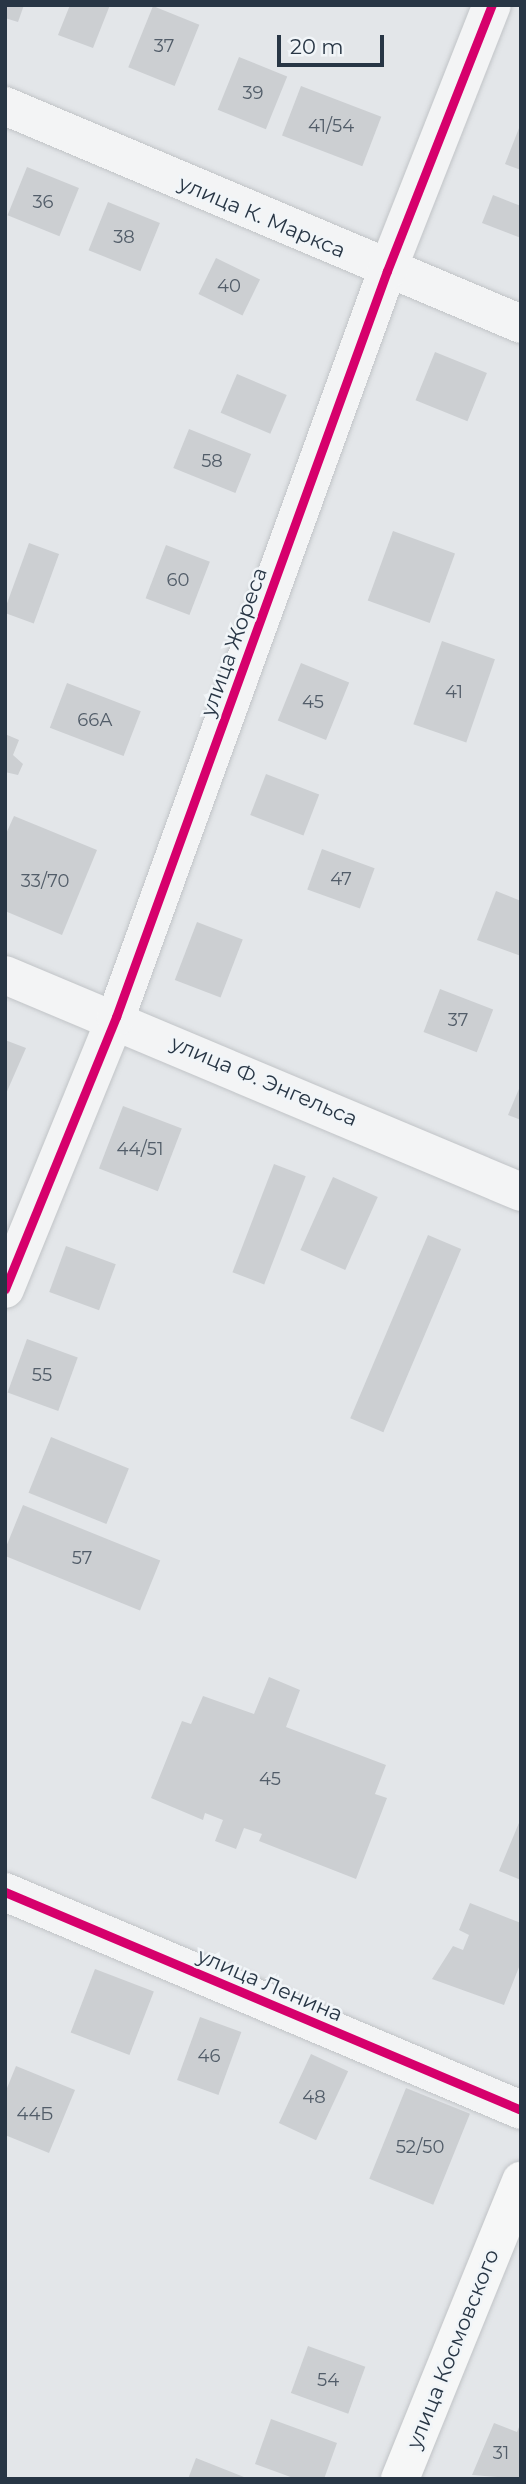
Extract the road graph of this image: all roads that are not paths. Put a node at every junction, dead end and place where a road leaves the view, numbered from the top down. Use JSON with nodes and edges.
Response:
{"nodes":[{"id":1,"x":492,"y":5,"type":"edge"},
{"id":2,"x":5,"y":106,"type":"edge"},
{"id":3,"x":387,"y":271,"type":"junction"},
{"id":4,"x":521,"y":324,"type":"edge"},
{"id":5,"x":5,"y":975,"type":"edge"},
{"id":6,"x":116,"y":1017,"type":"junction"},
{"id":7,"x":521,"y":1192,"type":"edge"},
{"id":8,"x":5,"y":1289,"type":"edge"},
{"id":9,"x":5,"y":1892,"type":"edge"},
{"id":10,"x":521,"y":2110,"type":"edge"},
{"id":11,"x":521,"y":2181,"type":"edge"},
{"id":12,"x":400,"y":2479,"type":"edge"}],
"edges":[{"from":1,"to":3,"type":"street","name":"улица Жореса"},
{"from":2,"to":3,"type":"street","name":"улица К. Маркса"},
{"from":3,"to":4,"type":"street","name":"улица К. Маркса"},
{"from":3,"to":6,"type":"street","name":"улица Жореса"},
{"from":5,"to":6,"type":"street","name":"улица Ф. Энгельса"},
{"from":6,"to":7,"type":"street","name":"улица Ф. Энгельса"},
{"from":6,"to":8,"type":"street","name":"улица Жореса"},
{"from":9,"to":10,"type":"street","name":"улица Ленина"},
{"from":11,"to":12,"type":"main road","name":"улица Космовского"}]}
